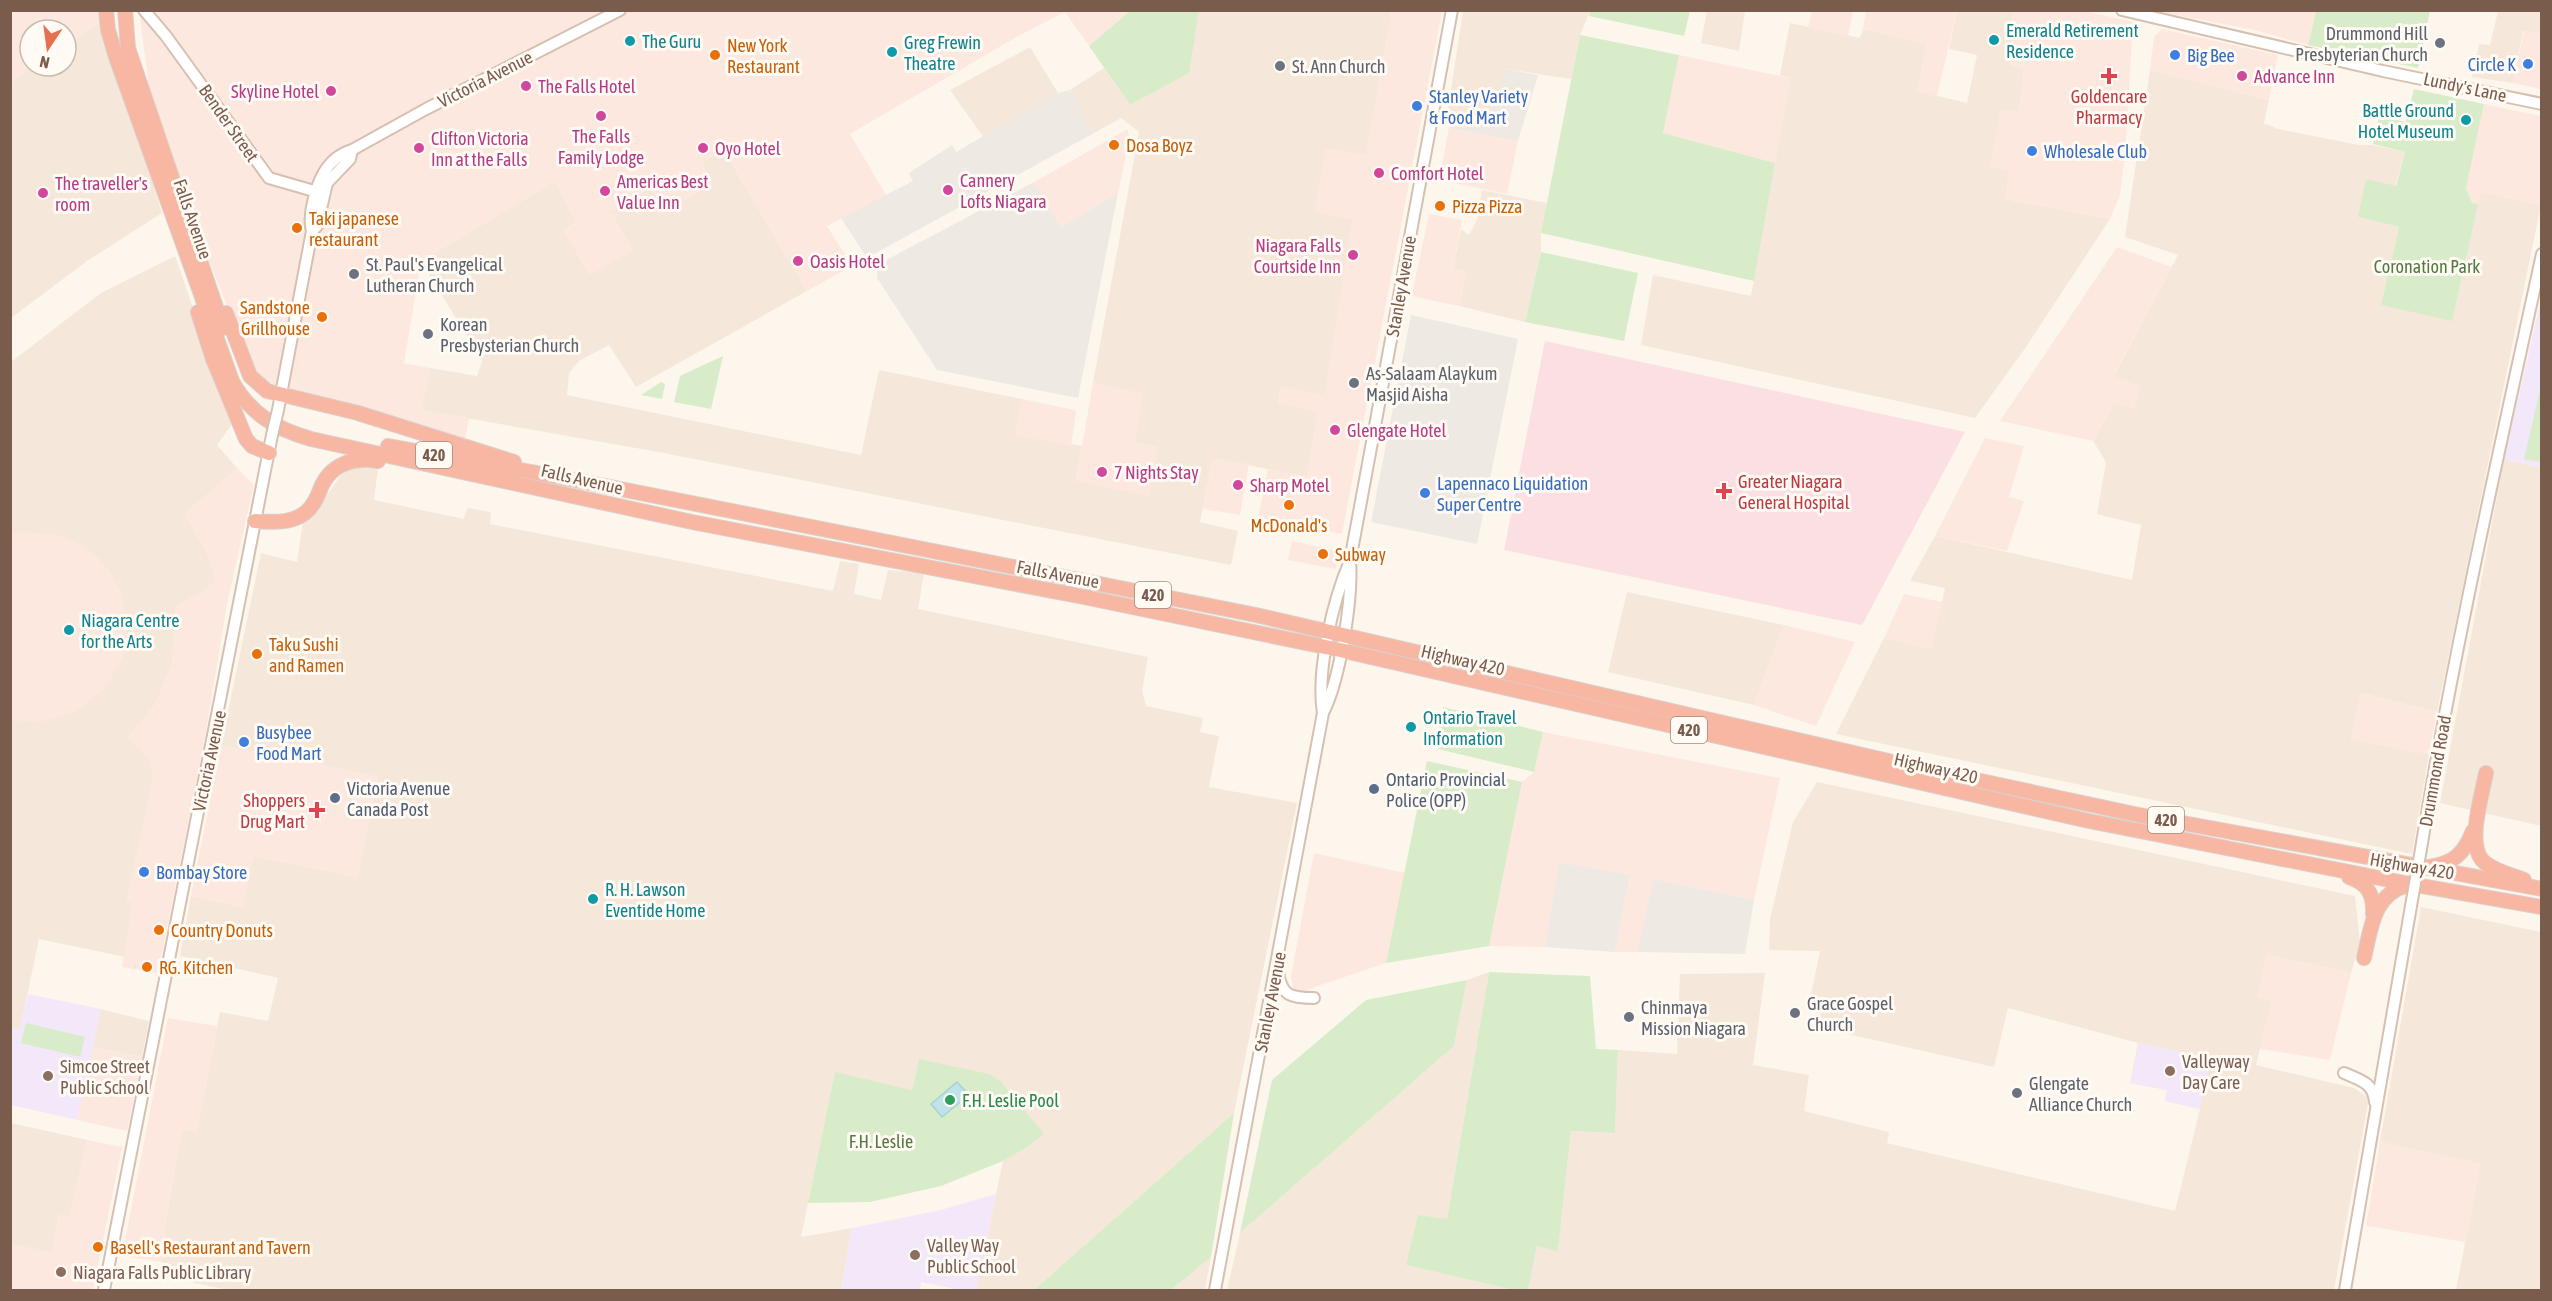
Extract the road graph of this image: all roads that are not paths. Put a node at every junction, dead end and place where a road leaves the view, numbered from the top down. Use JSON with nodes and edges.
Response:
{"nodes":[{"id":1,"x":113,"y":10,"type":"edge"},
{"id":2,"x":125,"y":10,"type":"edge"},
{"id":3,"x":144,"y":10,"type":"edge"},
{"id":4,"x":150,"y":10,"type":"edge"},
{"id":5,"x":620,"y":10,"type":"edge"},
{"id":6,"x":1452,"y":10,"type":"edge"},
{"id":7,"x":2122,"y":10,"type":"edge"},
{"id":8,"x":106,"y":11,"type":"edge"},
{"id":9,"x":155,"y":22,"type":"junction"},
{"id":10,"x":123,"y":70,"type":"junction"},
{"id":11,"x":2541,"y":104,"type":"edge"},
{"id":12,"x":319,"y":193,"type":"junction"},
{"id":13,"x":190,"y":248,"type":"junction"},
{"id":14,"x":2541,"y":254,"type":"edge"},
{"id":15,"x":280,"y":396,"type":"junction"},
{"id":16,"x":269,"y":453,"type":"junction"},
{"id":17,"x":486,"y":476,"type":"junction"},
{"id":18,"x":570,"y":479,"type":"junction"},
{"id":19,"x":255,"y":521,"type":"junction"},
{"id":20,"x":1334,"y":640,"type":"junction"},
{"id":21,"x":2486,"y":773,"type":"dead end"},
{"id":22,"x":2477,"y":820,"type":"junction"},
{"id":23,"x":2325,"y":868,"type":"junction"},
{"id":24,"x":2423,"y":868,"type":"junction"},
{"id":25,"x":2410,"y":884,"type":"junction"},
{"id":26,"x":2541,"y":889,"type":"edge"},
{"id":27,"x":2541,"y":907,"type":"edge"},
{"id":28,"x":2373,"y":920,"type":"junction"},
{"id":29,"x":2364,"y":958,"type":"dead end"},
{"id":30,"x":1277,"y":962,"type":"junction"},
{"id":31,"x":1314,"y":998,"type":"dead end"},
{"id":32,"x":2344,"y":1073,"type":"dead end"},
{"id":33,"x":2374,"y":1117,"type":"junction"},
{"id":34,"x":104,"y":1290,"type":"edge"},
{"id":35,"x":1215,"y":1290,"type":"edge"},
{"id":36,"x":2345,"y":1290,"type":"edge"}],
"edges":[{"from":1,"to":10,"type":"main road","name":"Falls Avenue"},
{"from":2,"to":13,"type":"highway","name":"Falls Avenue","number":"420"},
{"from":3,"to":9,"type":"main road","name":"Bender Street"},
{"from":4,"to":9,"type":"main road","name":"Bender Street"},
{"from":5,"to":12,"type":"main road","name":"Victoria Avenue"},
{"from":6,"to":20,"type":"main road","name":"Stanley Avenue"},
{"from":7,"to":11,"type":"main road","name":"Lundy's Lane"},
{"from":8,"to":10,"type":"highway"},
{"from":9,"to":12,"type":"main road","name":"Bender Street"},
{"from":10,"to":13,"type":"highway","name":"Falls Avenue","number":"420"},
{"from":12,"to":15,"type":"main road","name":"Victoria Avenue"},
{"from":13,"to":15,"type":"highway"},
{"from":13,"to":16,"type":"highway"},
{"from":13,"to":17,"type":"highway","name":"Falls Avenue","number":"420"},
{"from":13,"to":18,"type":"highway","name":"Falls Avenue","number":"420"},
{"from":14,"to":33,"type":"main road","name":"Drummond Road","bridge":true},
{"from":15,"to":16,"type":"main road","name":"Victoria Avenue","bridge":true},
{"from":15,"to":18,"type":"highway"},
{"from":16,"to":19,"type":"main road","name":"Victoria Avenue"},
{"from":17,"to":19,"type":"highway"},
{"from":17,"to":20,"type":"highway","name":"Falls Avenue","number":"420"},
{"from":18,"to":20,"type":"highway","name":"Falls Avenue","number":"420"},
{"from":19,"to":34,"type":"main road","name":"Victoria Avenue"},
{"from":20,"to":23,"type":"highway","name":"Highway 420","number":"420"},
{"from":20,"to":24,"type":"highway","name":"Highway 420","number":"420"},
{"from":20,"to":30,"type":"main road","name":"Stanley Avenue"},
{"from":21,"to":22,"type":"highway"},
{"from":22,"to":24,"type":"highway"},
{"from":22,"to":26,"type":"highway"},
{"from":23,"to":25,"type":"highway","name":"Highway 420","number":"420"},
{"from":23,"to":28,"type":"highway"},
{"from":24,"to":26,"type":"highway","name":"Highway 420","number":"420"},
{"from":25,"to":27,"type":"highway","name":"Highway 420","number":"420"},
{"from":25,"to":28,"type":"highway"},
{"from":28,"to":29,"type":"highway"},
{"from":30,"to":31,"type":"main road"},
{"from":30,"to":35,"type":"main road","name":"Stanley Avenue"},
{"from":32,"to":33,"type":"main road"},
{"from":33,"to":36,"type":"main road","name":"Drummond Road"}]}
